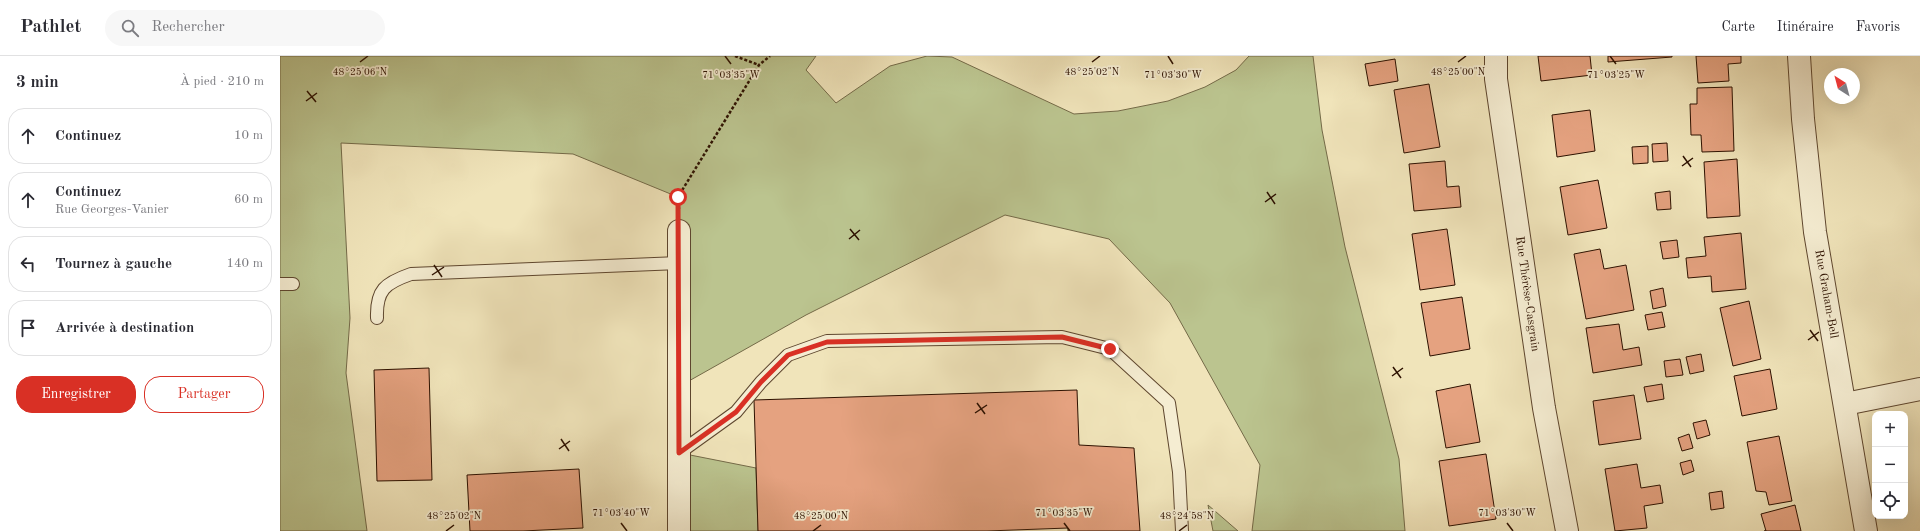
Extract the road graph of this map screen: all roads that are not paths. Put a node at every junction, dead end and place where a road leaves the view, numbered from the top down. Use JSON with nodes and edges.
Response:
{"nodes":[{"id":1,"x":1496,"y":56,"type":"edge"},
{"id":2,"x":1799,"y":56,"type":"edge"},
{"id":3,"x":679,"y":231,"type":"road end"},
{"id":4,"x":679,"y":263,"type":"junction"},
{"id":5,"x":280,"y":284,"type":"edge"},
{"id":6,"x":293,"y":284,"type":"dead end"},
{"id":7,"x":377,"y":318,"type":"dead end"},
{"id":8,"x":1920,"y":389,"type":"edge"},
{"id":9,"x":1845,"y":404,"type":"junction"},
{"id":10,"x":679,"y":453,"type":"junction"},
{"id":11,"x":679,"y":531,"type":"edge"},
{"id":12,"x":1182,"y":531,"type":"edge"},
{"id":13,"x":1567,"y":531,"type":"edge"},
{"id":14,"x":1866,"y":531,"type":"edge"}],
"edges":[{"from":1,"to":13,"type":"street","name":"Rue Thérèse-Casgrain"},
{"from":2,"to":9,"type":"street","name":"Rue Graham-Bell"},
{"from":3,"to":4,"type":"street"},
{"from":4,"to":7,"type":"lane"},
{"from":4,"to":10,"type":"street"},
{"from":5,"to":6,"type":"lane"},
{"from":8,"to":9,"type":"street"},
{"from":9,"to":14,"type":"street","name":"Rue Graham-Bell"},
{"from":10,"to":11,"type":"street"},
{"from":10,"to":12,"type":"lane"}]}
